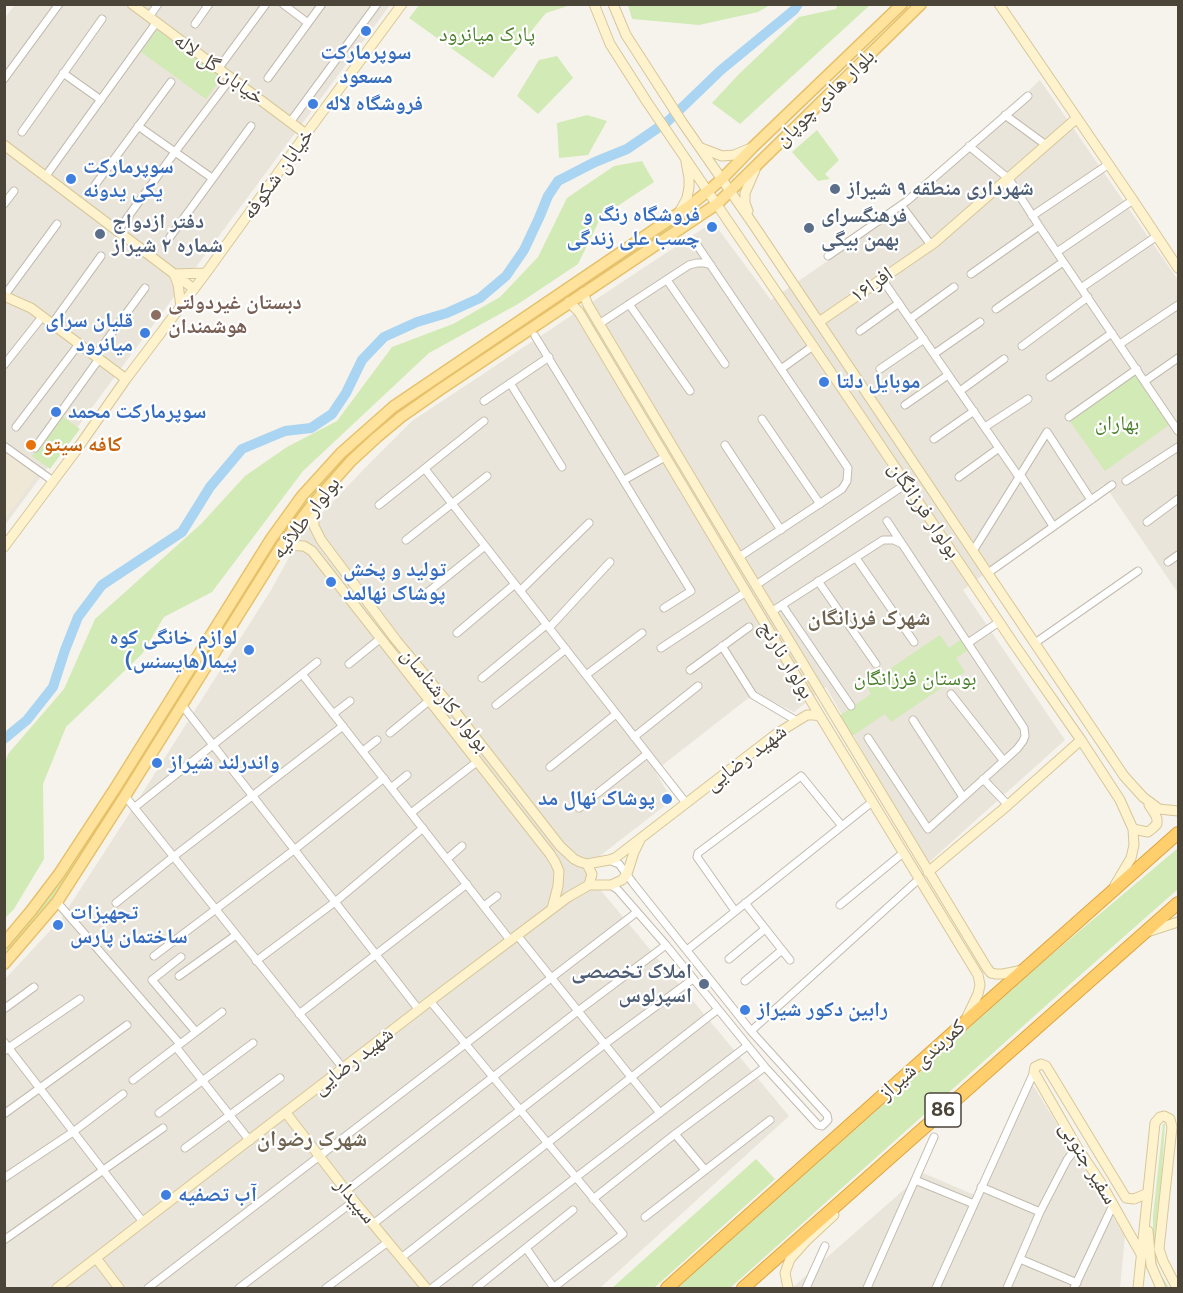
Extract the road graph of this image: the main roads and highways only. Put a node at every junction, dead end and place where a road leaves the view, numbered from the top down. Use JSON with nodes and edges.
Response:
{"nodes":[{"id":1,"x":903,"y":4,"type":"edge"},
{"id":2,"x":921,"y":4,"type":"edge"},
{"id":3,"x":737,"y":165,"type":"junction"},
{"id":4,"x":745,"y":177,"type":"junction"},
{"id":5,"x":722,"y":179,"type":"joint"},
{"id":6,"x":731,"y":192,"type":"joint"},
{"id":7,"x":685,"y":209,"type":"junction"},
{"id":8,"x":697,"y":218,"type":"junction"},
{"id":9,"x":435,"y":378,"type":"junction"},
{"id":10,"x":441,"y":389,"type":"junction"},
{"id":11,"x":1179,"y":833,"type":"edge"},
{"id":12,"x":1179,"y":903,"type":"edge"},
{"id":13,"x":4,"y":943,"type":"edge"},
{"id":14,"x":4,"y":964,"type":"edge"},
{"id":15,"x":667,"y":1288,"type":"edge"},
{"id":16,"x":743,"y":1288,"type":"edge"}],
"edges":[{"from":1,"to":3,"type":"main road","name":"بلوار هادی چوپان"},
{"from":2,"to":4,"type":"main road","name":"بلوار هادی چوپان"},
{"from":3,"to":4,"type":"main road"},
{"from":3,"to":5,"type":"main road","name":"بلوار هادی چوپان"},
{"from":4,"to":6,"type":"main road","name":"بلوار هادی چوپان"},
{"from":5,"to":7,"type":"main road","name":"بولوار طلائیه"},
{"from":6,"to":8,"type":"main road","name":"بولوار طلائیه"},
{"from":7,"to":8,"type":"main road"},
{"from":7,"to":9,"type":"main road","name":"بولوار طلائیه"},
{"from":8,"to":10,"type":"main road","name":"بولوار طلائیه"},
{"from":9,"to":10,"type":"main road"},
{"from":9,"to":13,"type":"main road","name":"بولوار طلائیه"},
{"from":10,"to":14,"type":"main road","name":"بولوار طلائیه"},
{"from":11,"to":15,"type":"highway","name":"کمربندی شیراز","number":"86"},
{"from":12,"to":16,"type":"highway","number":"86"}]}
